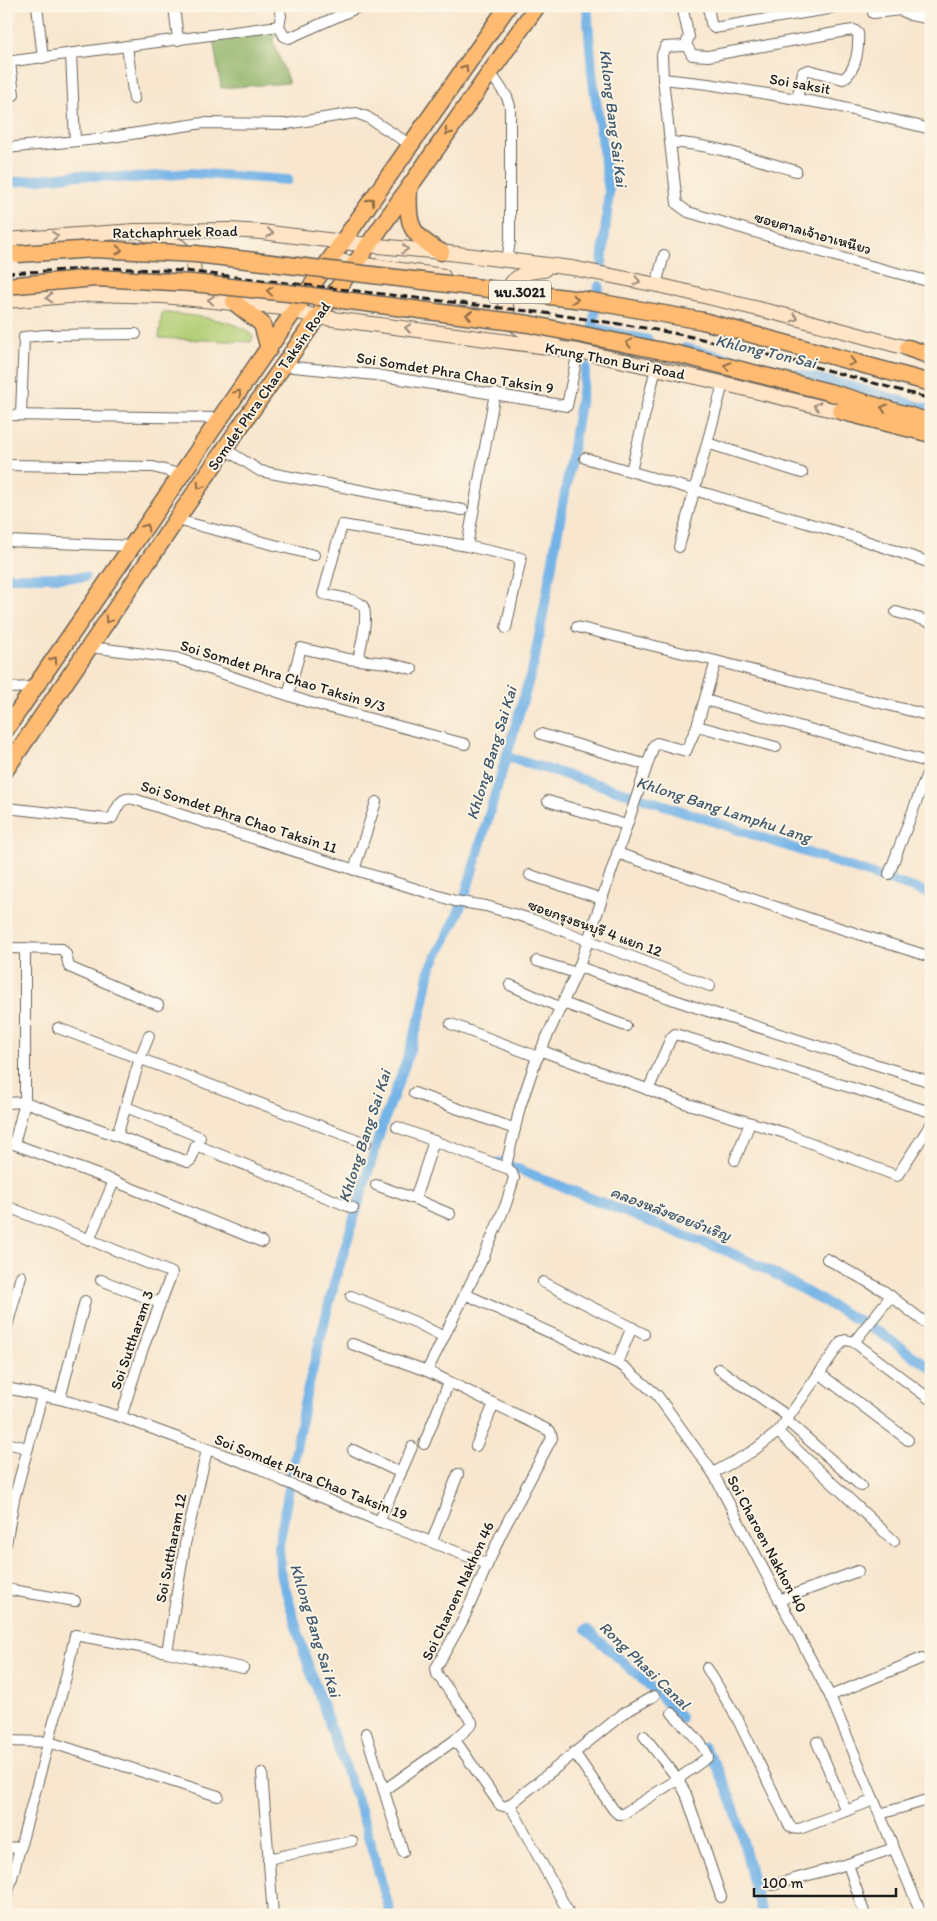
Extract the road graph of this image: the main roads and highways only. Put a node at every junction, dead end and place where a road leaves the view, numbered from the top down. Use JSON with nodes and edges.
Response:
{"nodes":[{"id":1,"x":537,"y":6,"type":"edge"},
{"id":2,"x":503,"y":9,"type":"edge"},
{"id":3,"x":409,"y":188,"type":"junction"},
{"id":4,"x":135,"y":230,"type":"junction"},
{"id":5,"x":6,"y":240,"type":"edge"},
{"id":6,"x":343,"y":241,"type":"junction"},
{"id":7,"x":368,"y":245,"type":"junction"},
{"id":8,"x":441,"y":252,"type":"junction"},
{"id":9,"x":12,"y":254,"type":"edge"},
{"id":10,"x":356,"y":264,"type":"junction"},
{"id":11,"x":333,"y":265,"type":"junction"},
{"id":12,"x":572,"y":268,"type":"junction"},
{"id":13,"x":6,"y":286,"type":"edge"},
{"id":14,"x":163,"y":296,"type":"junction"},
{"id":15,"x":506,"y":298,"type":"junction"},
{"id":16,"x":6,"y":301,"type":"edge"},
{"id":17,"x":234,"y":302,"type":"junction"},
{"id":18,"x":294,"y":311,"type":"junction"},
{"id":19,"x":318,"y":316,"type":"junction"},
{"id":20,"x":908,"y":348,"type":"joint"},
{"id":21,"x":269,"y":349,"type":"junction"},
{"id":22,"x":578,"y":351,"type":"junction"},
{"id":23,"x":931,"y":355,"type":"edge"},
{"id":24,"x":931,"y":383,"type":"edge"},
{"id":25,"x":840,"y":411,"type":"junction"},
{"id":26,"x":931,"y":422,"type":"edge"},
{"id":27,"x":931,"y":434,"type":"edge"},
{"id":28,"x":931,"y":439,"type":"edge"},
{"id":29,"x":6,"y":729,"type":"edge"},
{"id":30,"x":6,"y":769,"type":"edge"}],
"edges":[{"from":1,"to":3,"type":"main road","name":"Somdet Phra Chao Taksin Road","one_way":true},
{"from":6,"to":2,"type":"main road","name":"Somdet Phra Chao Taksin Road","one_way":true},
{"from":3,"to":7,"type":"main road","name":"Somdet Phra Chao Taksin Road"},
{"from":3,"to":8,"type":"main road"},
{"from":5,"to":4,"type":"main road","name":"Ratchaphruek Road","one_way":true},
{"from":4,"to":6,"type":"main road","name":"Ratchaphruek Road","one_way":true},
{"from":4,"to":14,"type":"main road"},
{"from":6,"to":7,"type":"main road"},
{"from":6,"to":11,"type":"main road","name":"Somdet Phra Chao Taksin Road"},
{"from":7,"to":8,"type":"main road","one_way":true},
{"from":7,"to":10,"type":"main road","name":"Somdet Phra Chao Taksin Road"},
{"from":8,"to":12,"type":"main road"},
{"from":9,"to":11,"type":"main road","name":"Ratchaphruek Road","number":"นบ.3021","one_way":true,"bridge":true},
{"from":10,"to":11,"type":"main road"},
{"from":10,"to":15,"type":"main road"},
{"from":10,"to":19,"type":"main road","name":"Somdet Phra Chao Taksin Road"},
{"from":11,"to":18,"type":"main road","name":"Somdet Phra Chao Taksin Road"},
{"from":11,"to":24,"type":"main road","number":"นบ.3021","one_way":true,"bridge":true},
{"from":12,"to":15,"type":"main road"},
{"from":12,"to":20,"type":"main road","one_way":true},
{"from":26,"to":13,"type":"main road","name":"Krung Thon Buri Road","number":"นบ.3021","one_way":true,"bridge":true},
{"from":14,"to":16,"type":"main road","one_way":true},
{"from":17,"to":14,"type":"main road","one_way":true},
{"from":15,"to":22,"type":"main road"},
{"from":17,"to":18,"type":"main road"},
{"from":17,"to":21,"type":"main road"},
{"from":18,"to":19,"type":"main road","name":"Krung Thon Buri Road"},
{"from":18,"to":21,"type":"main road","name":"Somdet Phra Chao Taksin Road"},
{"from":22,"to":19,"type":"main road","name":"Krung Thon Buri Road","one_way":true},
{"from":19,"to":30,"type":"main road","name":"Somdet Phra Chao Taksin Road","one_way":true},
{"from":20,"to":23,"type":"main road"},
{"from":29,"to":21,"type":"main road","name":"Somdet Phra Chao Taksin Road","one_way":true},
{"from":25,"to":22,"type":"main road","name":"Krung Thon Buri Road","one_way":true},
{"from":25,"to":27,"type":"main road"},
{"from":25,"to":28,"type":"main road","name":"Krung Thon Buri Road"}]}
